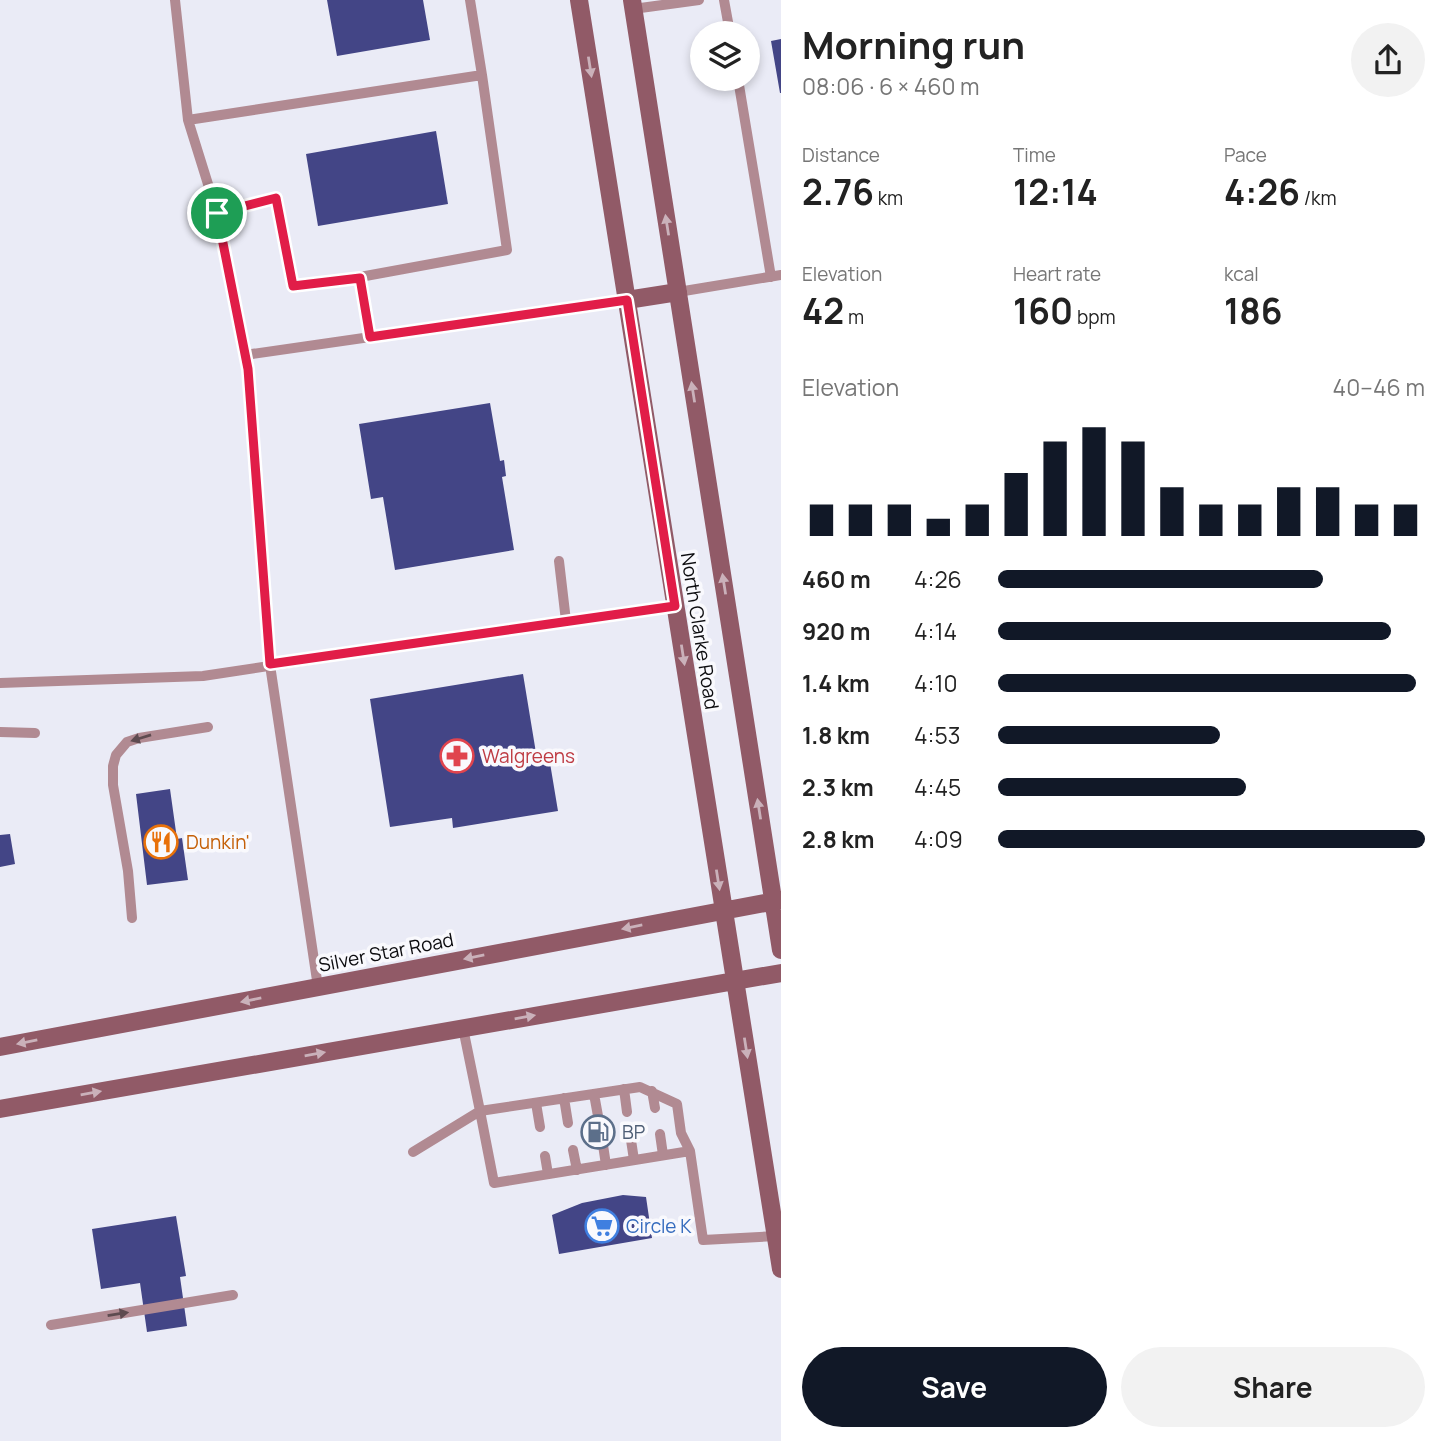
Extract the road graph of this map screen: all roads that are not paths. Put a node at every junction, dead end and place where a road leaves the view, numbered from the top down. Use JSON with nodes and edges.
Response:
{"nodes":[{"id":1,"x":175,"y":0,"type":"edge"},
{"id":2,"x":470,"y":0,"type":"edge"},
{"id":3,"x":579,"y":0,"type":"edge"},
{"id":4,"x":699,"y":0,"type":"edge"},
{"id":5,"x":724,"y":0,"type":"edge"},
{"id":6,"x":633,"y":4,"type":"edge"},
{"id":7,"x":728,"y":21,"type":"edge"},
{"id":8,"x":482,"y":75,"type":"junction"},
{"id":9,"x":740,"y":91,"type":"edge"},
{"id":10,"x":188,"y":120,"type":"junction"},
{"id":11,"x":217,"y":213,"type":"junction"},
{"id":12,"x":776,"y":276,"type":"edge"},
{"id":13,"x":360,"y":278,"type":"junction"},
{"id":14,"x":678,"y":292,"type":"junction"},
{"id":15,"x":627,"y":300,"type":"junction"},
{"id":16,"x":370,"y":337,"type":"junction"},
{"id":17,"x":246,"y":355,"type":"junction"},
{"id":18,"x":559,"y":561,"type":"dead end"},
{"id":19,"x":675,"y":606,"type":"junction"},
{"id":20,"x":566,"y":621,"type":"junction"},
{"id":21,"x":270,"y":664,"type":"junction"},
{"id":22,"x":0,"y":683,"type":"edge"},
{"id":23,"x":208,"y":727,"type":"dead end"},
{"id":24,"x":0,"y":732,"type":"edge"},
{"id":25,"x":35,"y":733,"type":"dead end"},
{"id":26,"x":777,"y":900,"type":"edge"},
{"id":27,"x":723,"y":909,"type":"junction"},
{"id":28,"x":132,"y":918,"type":"dead end"},
{"id":29,"x":781,"y":950,"type":"edge"},
{"id":30,"x":781,"y":972,"type":"edge"},
{"id":31,"x":734,"y":981,"type":"junction"},
{"id":32,"x":318,"y":987,"type":"junction"},
{"id":33,"x":463,"y":1028,"type":"junction"},
{"id":34,"x":0,"y":1047,"type":"edge"},
{"id":35,"x":624,"y":1089,"type":"junction"},
{"id":36,"x":652,"y":1091,"type":"junction"},
{"id":37,"x":594,"y":1094,"type":"junction"},
{"id":38,"x":564,"y":1098,"type":"junction"},
{"id":39,"x":536,"y":1103,"type":"junction"},
{"id":40,"x":655,"y":1108,"type":"dead end"},
{"id":41,"x":0,"y":1109,"type":"edge"},
{"id":42,"x":480,"y":1111,"type":"junction"},
{"id":43,"x":627,"y":1112,"type":"dead end"},
{"id":44,"x":598,"y":1116,"type":"dead end"},
{"id":45,"x":568,"y":1123,"type":"dead end"},
{"id":46,"x":540,"y":1127,"type":"dead end"},
{"id":47,"x":660,"y":1134,"type":"dead end"},
{"id":48,"x":631,"y":1140,"type":"dead end"},
{"id":49,"x":603,"y":1145,"type":"dead end"},
{"id":50,"x":573,"y":1150,"type":"dead end"},
{"id":51,"x":690,"y":1151,"type":"junction"},
{"id":52,"x":413,"y":1152,"type":"dead end"},
{"id":53,"x":663,"y":1155,"type":"junction"},
{"id":54,"x":545,"y":1156,"type":"dead end"},
{"id":55,"x":634,"y":1160,"type":"junction"},
{"id":56,"x":607,"y":1165,"type":"junction"},
{"id":57,"x":577,"y":1170,"type":"junction"},
{"id":58,"x":548,"y":1174,"type":"junction"},
{"id":59,"x":776,"y":1236,"type":"junction"},
{"id":60,"x":781,"y":1269,"type":"edge"},
{"id":61,"x":233,"y":1295,"type":"dead end"},
{"id":62,"x":51,"y":1325,"type":"dead end"}],
"edges":[{"from":1,"to":10,"type":"lane"},
{"from":2,"to":8,"type":"lane"},
{"from":3,"to":15,"type":"street","name":"North Clarke Road","one_way":true},
{"from":4,"to":6,"type":"lane"},
{"from":5,"to":7,"type":"lane"},
{"from":14,"to":6,"type":"street","name":"North Clarke Road","one_way":true},
{"from":8,"to":10,"type":"lane"},
{"from":8,"to":13,"type":"lane"},
{"from":9,"to":12,"type":"lane"},
{"from":10,"to":11,"type":"lane"},
{"from":11,"to":13,"type":"lane"},
{"from":11,"to":17,"type":"lane"},
{"from":12,"to":14,"type":"lane"},
{"from":13,"to":16,"type":"lane"},
{"from":14,"to":15,"type":"street"},
{"from":26,"to":14,"type":"street","name":"North Clarke Road","one_way":true},
{"from":15,"to":16,"type":"lane"},
{"from":15,"to":19,"type":"street","name":"North Clarke Road"},
{"from":16,"to":17,"type":"lane"},
{"from":17,"to":21,"type":"lane"},
{"from":18,"to":20,"type":"lane"},
{"from":19,"to":20,"type":"lane"},
{"from":19,"to":27,"type":"street","name":"North Clarke Road","one_way":true},
{"from":20,"to":21,"type":"lane"},
{"from":21,"to":22,"type":"lane"},
{"from":21,"to":32,"type":"lane"},
{"from":23,"to":28,"type":"lane","one_way":true},
{"from":24,"to":25,"type":"lane"},
{"from":26,"to":27,"type":"street","name":"Silver Star Road"},
{"from":26,"to":29,"type":"street","name":"North Clarke Road"},
{"from":27,"to":31,"type":"street","name":"North Clarke Road"},
{"from":27,"to":32,"type":"street","name":"Silver Star Road","one_way":true},
{"from":30,"to":31,"type":"street"},
{"from":33,"to":31,"type":"street","one_way":true},
{"from":31,"to":59,"type":"street","name":"North Clarke Road","one_way":true},
{"from":32,"to":34,"type":"street","name":"Silver Star Road","one_way":true},
{"from":41,"to":33,"type":"street","one_way":true},
{"from":33,"to":42,"type":"lane"},
{"from":35,"to":36,"type":"lane"},
{"from":35,"to":37,"type":"lane"},
{"from":35,"to":43,"type":"lane"},
{"from":36,"to":40,"type":"lane"},
{"from":36,"to":51,"type":"lane"},
{"from":37,"to":38,"type":"lane"},
{"from":37,"to":44,"type":"lane"},
{"from":38,"to":39,"type":"lane"},
{"from":38,"to":45,"type":"lane"},
{"from":39,"to":42,"type":"lane"},
{"from":39,"to":46,"type":"lane"},
{"from":42,"to":52,"type":"lane"},
{"from":42,"to":58,"type":"lane"},
{"from":47,"to":53,"type":"lane"},
{"from":48,"to":55,"type":"lane"},
{"from":49,"to":56,"type":"lane"},
{"from":50,"to":57,"type":"lane"},
{"from":51,"to":53,"type":"lane"},
{"from":51,"to":59,"type":"lane"},
{"from":53,"to":55,"type":"lane"},
{"from":54,"to":58,"type":"lane"},
{"from":55,"to":56,"type":"lane"},
{"from":56,"to":57,"type":"lane"},
{"from":57,"to":58,"type":"lane"},
{"from":59,"to":60,"type":"street","name":"North Clarke Road"},
{"from":62,"to":61,"type":"lane","one_way":true}]}
